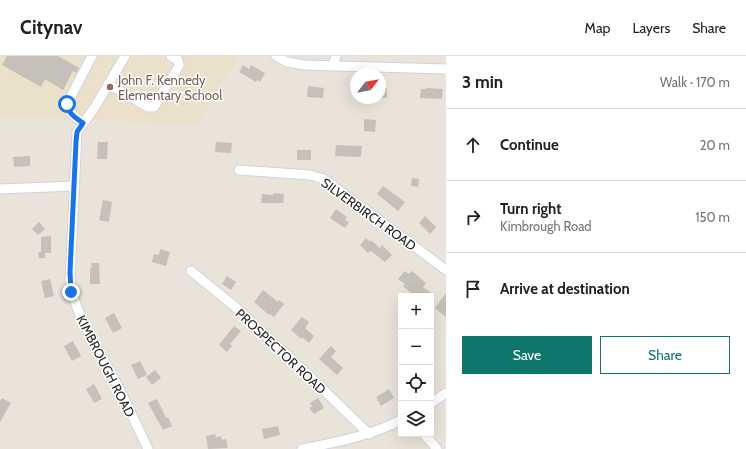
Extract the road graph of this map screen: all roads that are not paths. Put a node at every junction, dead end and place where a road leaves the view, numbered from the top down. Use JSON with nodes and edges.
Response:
{"nodes":[{"id":1,"x":92,"y":56,"type":"edge"},
{"id":2,"x":125,"y":56,"type":"edge"},
{"id":3,"x":171,"y":56,"type":"edge"},
{"id":4,"x":276,"y":56,"type":"edge"},
{"id":5,"x":336,"y":56,"type":"edge"},
{"id":6,"x":333,"y":66,"type":"junction"},
{"id":7,"x":446,"y":69,"type":"edge"},
{"id":8,"x":108,"y":84,"type":"junction"},
{"id":9,"x":83,"y":123,"type":"junction"},
{"id":10,"x":239,"y":170,"type":"dead end"},
{"id":11,"x":75,"y":186,"type":"junction"},
{"id":12,"x":0,"y":189,"type":"edge"},
{"id":13,"x":446,"y":270,"type":"edge"},
{"id":14,"x":191,"y":271,"type":"dead end"},
{"id":15,"x":446,"y":393,"type":"edge"},
{"id":16,"x":434,"y":401,"type":"edge"},
{"id":17,"x":398,"y":422,"type":"edge"},
{"id":18,"x":369,"y":434,"type":"junction"},
{"id":19,"x":427,"y":437,"type":"edge"},
{"id":20,"x":148,"y":449,"type":"edge"},
{"id":21,"x":302,"y":449,"type":"edge"},
{"id":22,"x":438,"y":449,"type":"edge"}],
"edges":[{"from":1,"to":9,"type":"street"},
{"from":2,"to":8,"type":"street","name":"KIMBROUGH ROAD"},
{"from":3,"to":8,"type":"street"},
{"from":4,"to":6,"type":"street"},
{"from":5,"to":6,"type":"street"},
{"from":6,"to":7,"type":"street"},
{"from":8,"to":9,"type":"street","name":"KIMBROUGH ROAD"},
{"from":9,"to":11,"type":"street","name":"KIMBROUGH ROAD"},
{"from":10,"to":13,"type":"street","name":"SILVERBIRCH ROAD"},
{"from":11,"to":12,"type":"street"},
{"from":11,"to":20,"type":"street","name":"KIMBROUGH ROAD"},
{"from":14,"to":18,"type":"street","name":"PROSPECTOR ROAD"},
{"from":15,"to":16,"type":"street"},
{"from":17,"to":18,"type":"street"},
{"from":18,"to":21,"type":"street"},
{"from":19,"to":22,"type":"street"}]}
